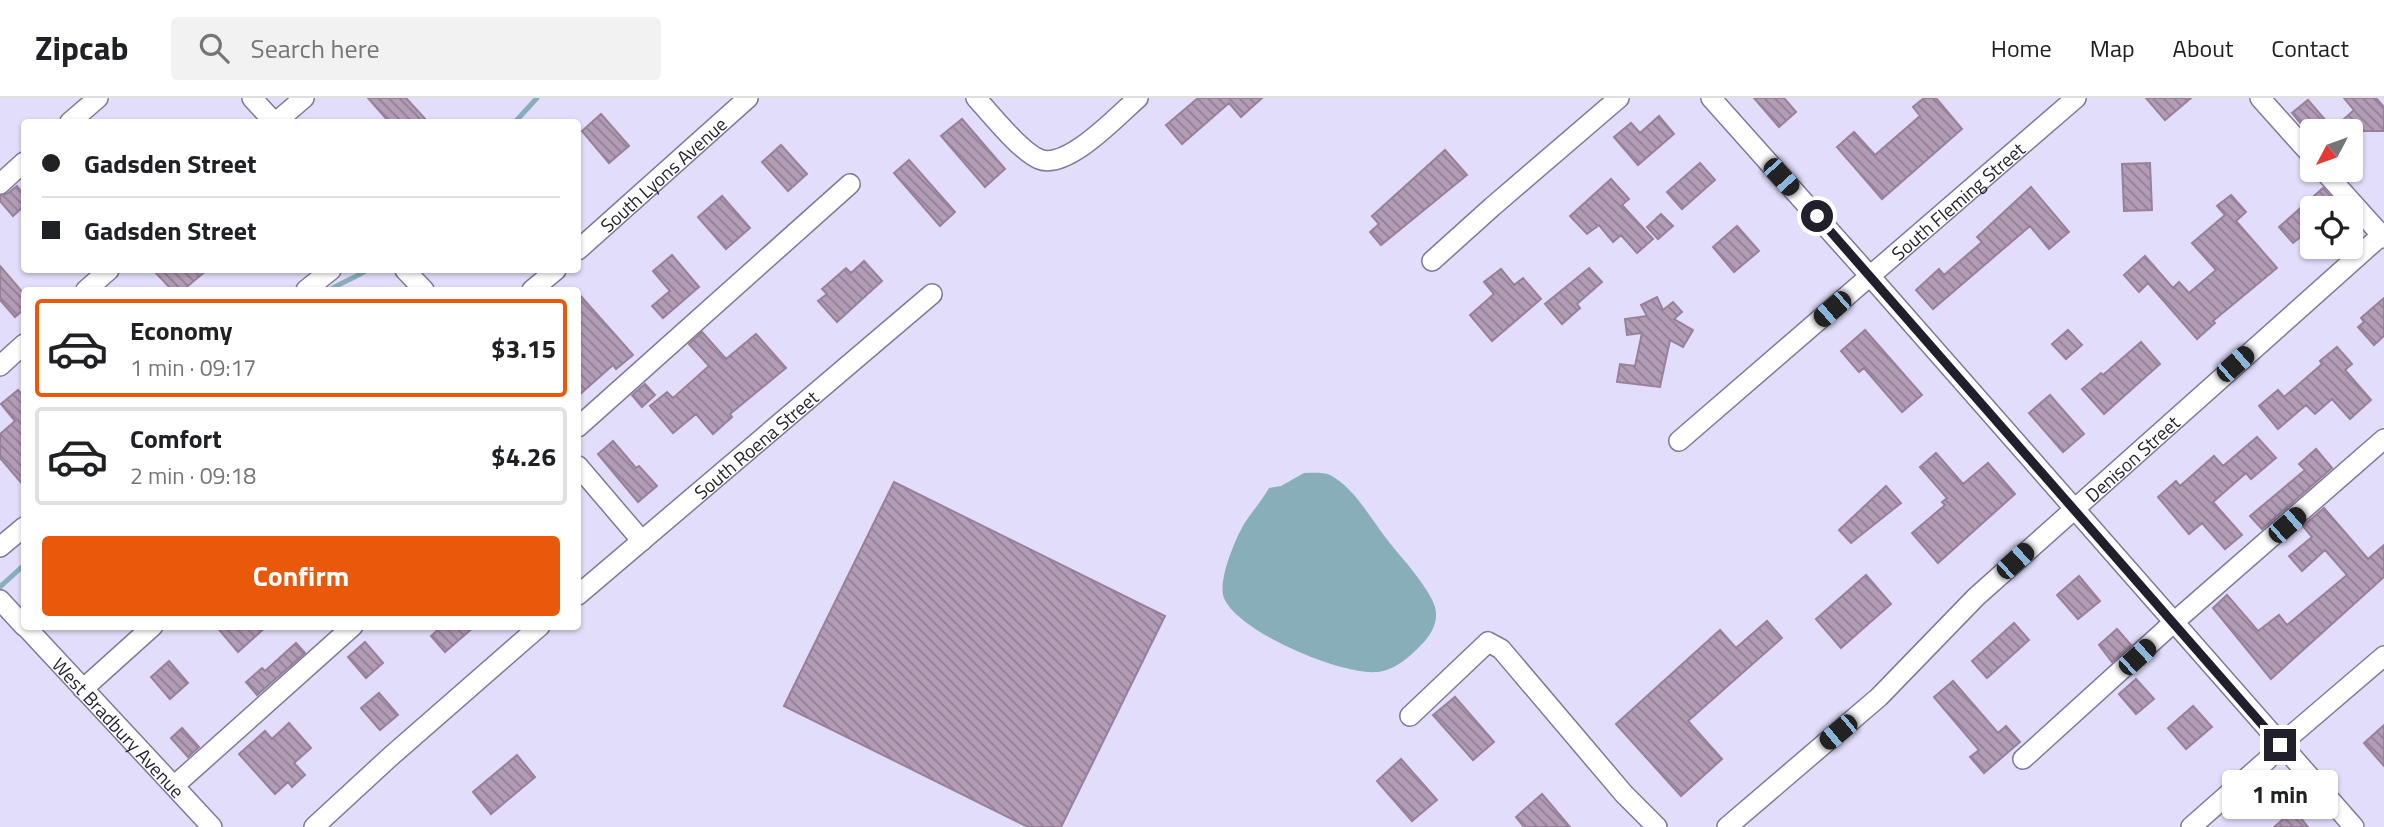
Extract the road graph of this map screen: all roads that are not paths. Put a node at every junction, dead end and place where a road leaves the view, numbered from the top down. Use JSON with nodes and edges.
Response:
{"nodes":[{"id":1,"x":98,"y":98,"type":"edge"},
{"id":2,"x":252,"y":98,"type":"edge"},
{"id":3,"x":304,"y":98,"type":"edge"},
{"id":4,"x":748,"y":98,"type":"edge"},
{"id":5,"x":976,"y":98,"type":"edge"},
{"id":6,"x":1138,"y":98,"type":"edge"},
{"id":7,"x":1619,"y":98,"type":"edge"},
{"id":8,"x":1710,"y":98,"type":"edge"},
{"id":9,"x":2076,"y":98,"type":"edge"},
{"id":10,"x":2260,"y":98,"type":"edge"},
{"id":11,"x":74,"y":119,"type":"edge"},
{"id":12,"x":272,"y":119,"type":"edge"},
{"id":13,"x":279,"y":119,"type":"edge"},
{"id":14,"x":2300,"y":143,"type":"edge"},
{"id":15,"x":21,"y":165,"type":"edge"},
{"id":16,"x":2334,"y":182,"type":"edge"},
{"id":17,"x":0,"y":184,"type":"edge"},
{"id":18,"x":849,"y":184,"type":"dead end"},
{"id":19,"x":2383,"y":235,"type":"edge"},
{"id":20,"x":581,"y":247,"type":"edge"},
{"id":21,"x":1432,"y":261,"type":"dead end"},
{"id":22,"x":106,"y":273,"type":"edge"},
{"id":23,"x":327,"y":273,"type":"edge"},
{"id":24,"x":408,"y":273,"type":"edge"},
{"id":25,"x":552,"y":273,"type":"edge"},
{"id":26,"x":1870,"y":276,"type":"junction"},
{"id":27,"x":90,"y":287,"type":"edge"},
{"id":28,"x":310,"y":287,"type":"edge"},
{"id":29,"x":421,"y":287,"type":"edge"},
{"id":30,"x":536,"y":287,"type":"edge"},
{"id":31,"x":932,"y":294,"type":"dead end"},
{"id":32,"x":21,"y":347,"type":"edge"},
{"id":33,"x":0,"y":366,"type":"edge"},
{"id":34,"x":581,"y":424,"type":"edge"},
{"id":35,"x":2384,"y":439,"type":"edge"},
{"id":36,"x":1679,"y":440,"type":"dead end"},
{"id":37,"x":581,"y":470,"type":"edge"},
{"id":38,"x":2073,"y":508,"type":"junction"},
{"id":39,"x":21,"y":530,"type":"edge"},
{"id":40,"x":642,"y":541,"type":"junction"},
{"id":41,"x":0,"y":547,"type":"edge"},
{"id":42,"x":581,"y":592,"type":"edge"},
{"id":43,"x":4,"y":604,"type":"edge"},
{"id":44,"x":21,"y":622,"type":"edge"},
{"id":45,"x":2174,"y":623,"type":"junction"},
{"id":46,"x":29,"y":630,"type":"edge"},
{"id":47,"x":149,"y":630,"type":"edge"},
{"id":48,"x":349,"y":630,"type":"edge"},
{"id":49,"x":535,"y":630,"type":"edge"},
{"id":50,"x":2384,"y":656,"type":"edge"},
{"id":51,"x":83,"y":689,"type":"junction"},
{"id":52,"x":1410,"y":716,"type":"dead end"},
{"id":53,"x":2280,"y":745,"type":"junction"},
{"id":54,"x":2023,"y":759,"type":"dead end"},
{"id":55,"x":174,"y":786,"type":"junction"},
{"id":56,"x":212,"y":827,"type":"edge"},
{"id":57,"x":314,"y":827,"type":"edge"},
{"id":58,"x":1657,"y":827,"type":"edge"},
{"id":59,"x":1727,"y":827,"type":"edge"},
{"id":60,"x":2191,"y":827,"type":"edge"},
{"id":61,"x":2354,"y":827,"type":"edge"}],
"edges":[{"from":1,"to":11,"type":"street"},
{"from":2,"to":12,"type":"street"},
{"from":3,"to":13,"type":"street"},
{"from":4,"to":20,"type":"street","name":"South Lyons Avenue"},
{"from":5,"to":6,"type":"street"},
{"from":7,"to":21,"type":"street"},
{"from":8,"to":26,"type":"street"},
{"from":9,"to":26,"type":"street","name":"South Fleming Street"},
{"from":10,"to":14,"type":"street"},
{"from":15,"to":17,"type":"street"},
{"from":16,"to":19,"type":"street"},
{"from":18,"to":34,"type":"street"},
{"from":19,"to":38,"type":"street","name":"Denison Street"},
{"from":22,"to":27,"type":"street"},
{"from":23,"to":28,"type":"street"},
{"from":24,"to":29,"type":"street"},
{"from":25,"to":30,"type":"street"},
{"from":26,"to":36,"type":"street","name":"South Fleming Street"},
{"from":26,"to":38,"type":"street"},
{"from":31,"to":40,"type":"street","name":"South Roena Street"},
{"from":32,"to":33,"type":"street"},
{"from":35,"to":45,"type":"street"},
{"from":37,"to":40,"type":"street"},
{"from":38,"to":45,"type":"street"},
{"from":38,"to":59,"type":"street","name":"Denison Street"},
{"from":39,"to":41,"type":"street"},
{"from":40,"to":42,"type":"street","name":"South Roena Street"},
{"from":43,"to":44,"type":"street","name":"West Bradbury Avenue"},
{"from":45,"to":53,"type":"street"},
{"from":45,"to":54,"type":"street"},
{"from":46,"to":51,"type":"street","name":"West Bradbury Avenue"},
{"from":47,"to":51,"type":"street"},
{"from":48,"to":55,"type":"street"},
{"from":49,"to":57,"type":"street"},
{"from":50,"to":53,"type":"street"},
{"from":51,"to":55,"type":"street","name":"West Bradbury Avenue"},
{"from":52,"to":58,"type":"street"},
{"from":53,"to":60,"type":"street"},
{"from":53,"to":61,"type":"street"},
{"from":55,"to":56,"type":"street","name":"West Bradbury Avenue"}]}
